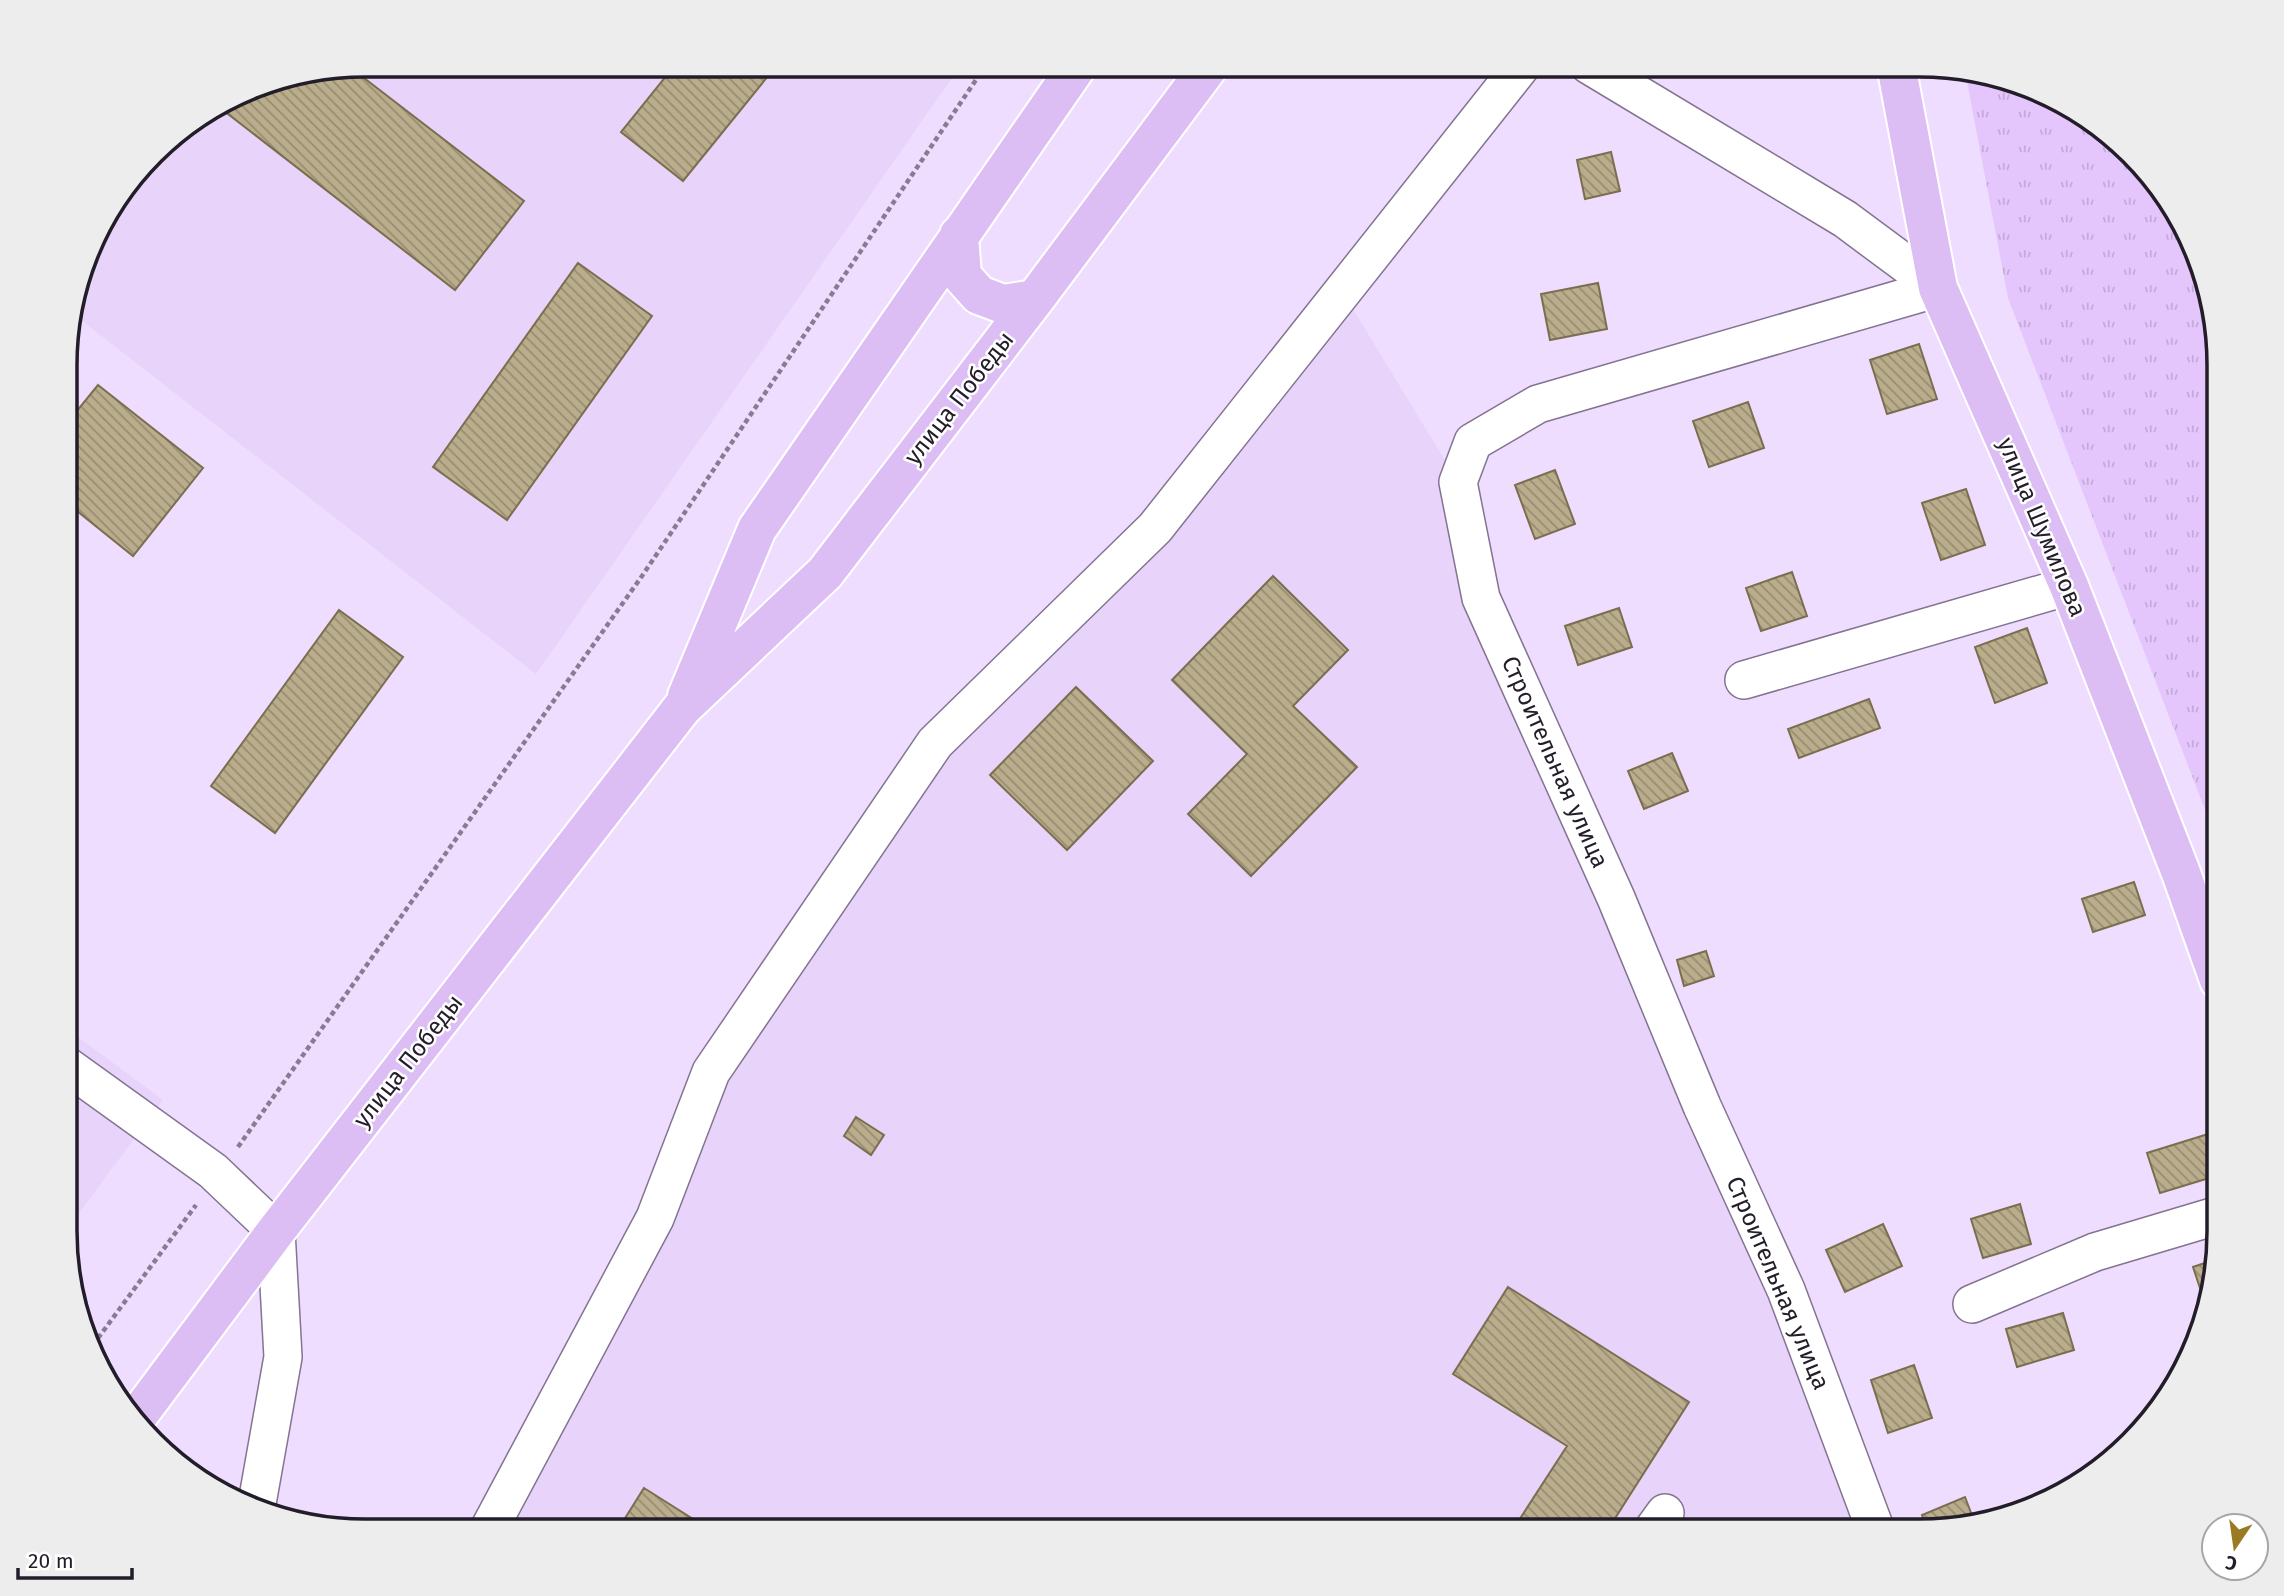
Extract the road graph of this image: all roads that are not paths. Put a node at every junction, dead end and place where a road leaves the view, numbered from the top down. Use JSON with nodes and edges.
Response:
{"nodes":[{"id":1,"x":1070,"y":77,"type":"edge"},
{"id":2,"x":1200,"y":77,"type":"edge"},
{"id":3,"x":1512,"y":77,"type":"edge"},
{"id":4,"x":1609,"y":77,"type":"edge"},
{"id":5,"x":1898,"y":77,"type":"edge"},
{"id":6,"x":959,"y":234,"type":"junction"},
{"id":7,"x":1938,"y":288,"type":"junction"},
{"id":8,"x":1035,"y":299,"type":"junction"},
{"id":9,"x":2069,"y":586,"type":"junction"},
{"id":10,"x":1744,"y":680,"type":"dead end"},
{"id":11,"x":682,"y":708,"type":"junction"},
{"id":12,"x":2207,"y":946,"type":"edge"},
{"id":13,"x":77,"y":1073,"type":"edge"},
{"id":14,"x":2207,"y":1219,"type":"edge"},
{"id":15,"x":276,"y":1231,"type":"junction"},
{"id":16,"x":1972,"y":1304,"type":"dead end"},
{"id":17,"x":141,"y":1411,"type":"edge"},
{"id":18,"x":258,"y":1498,"type":"edge"},
{"id":19,"x":494,"y":1519,"type":"edge"},
{"id":20,"x":1872,"y":1519,"type":"edge"}],
"edges":[{"from":1,"to":6,"type":"main road","name":"улица Победы"},
{"from":2,"to":8,"type":"main road","name":"улица Победы"},
{"from":3,"to":19,"type":"street"},
{"from":4,"to":7,"type":"street"},
{"from":5,"to":7,"type":"main road","name":"улица Шумилова"},
{"from":6,"to":8,"type":"main road"},
{"from":6,"to":11,"type":"main road","name":"улица Победы"},
{"from":7,"to":9,"type":"main road","name":"улица Шумилова"},
{"from":7,"to":20,"type":"street","name":"Строительная улица"},
{"from":8,"to":11,"type":"main road","name":"улица Победы"},
{"from":9,"to":10,"type":"street"},
{"from":9,"to":12,"type":"main road","name":"улица Шумилова"},
{"from":11,"to":15,"type":"main road","name":"улица Победы"},
{"from":13,"to":15,"type":"street"},
{"from":14,"to":16,"type":"street"},
{"from":15,"to":17,"type":"main road","name":"улица Победы"},
{"from":15,"to":18,"type":"street"}]}
